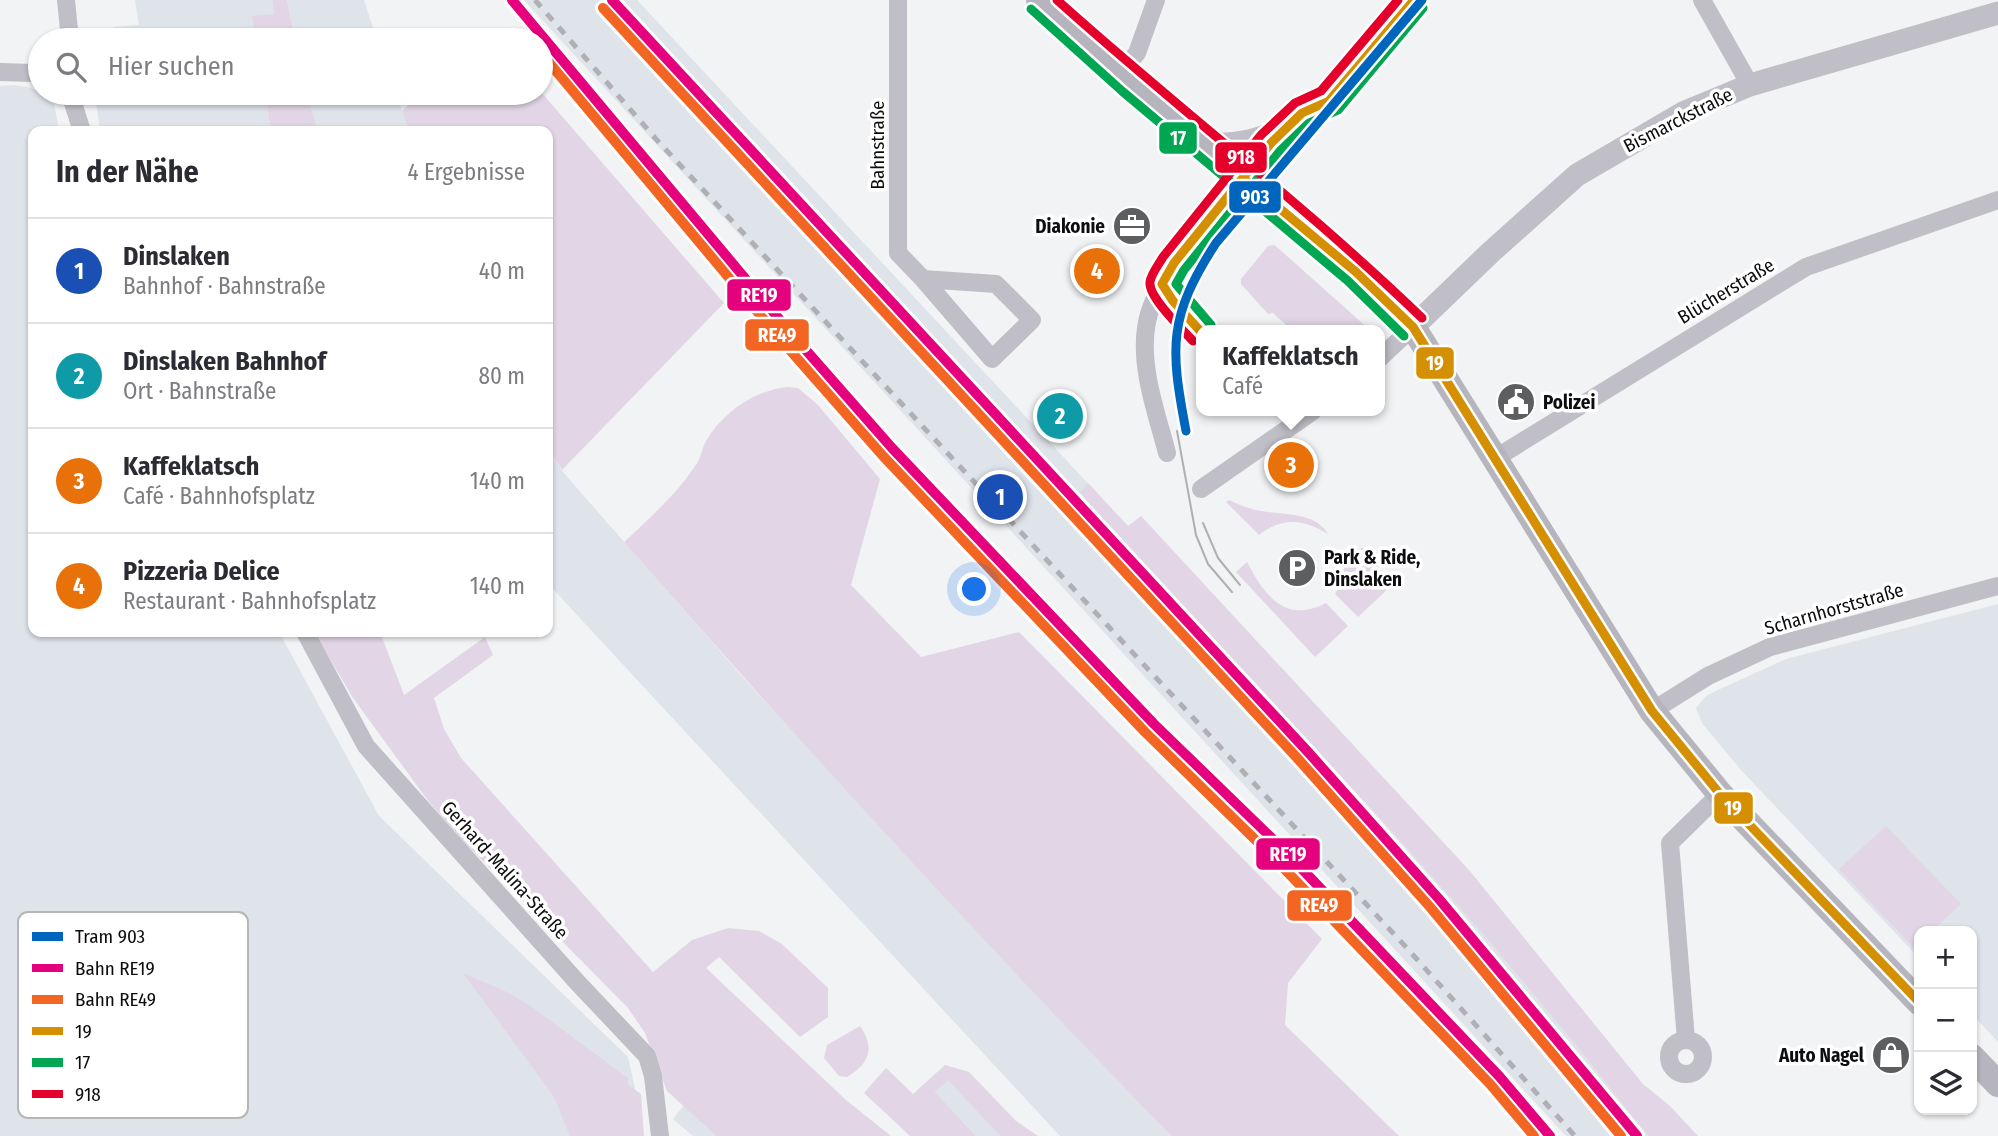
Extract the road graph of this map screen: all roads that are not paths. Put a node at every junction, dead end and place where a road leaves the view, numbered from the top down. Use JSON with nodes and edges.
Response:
{"nodes":[{"id":1,"x":66,"y":0,"type":"edge"},
{"id":2,"x":898,"y":0,"type":"edge"},
{"id":3,"x":1039,"y":0,"type":"edge"},
{"id":4,"x":1156,"y":0,"type":"edge"},
{"id":5,"x":1414,"y":0,"type":"edge"},
{"id":6,"x":1702,"y":0,"type":"edge"},
{"id":7,"x":1998,"y":13,"type":"edge"},
{"id":8,"x":69,"y":28,"type":"edge"},
{"id":9,"x":0,"y":72,"type":"edge"},
{"id":10,"x":28,"y":73,"type":"edge"},
{"id":11,"x":1121,"y":73,"type":"junction"},
{"id":12,"x":1750,"y":85,"type":"junction"},
{"id":13,"x":1329,"y":101,"type":"junction"},
{"id":14,"x":74,"y":105,"type":"edge"},
{"id":15,"x":1291,"y":121,"type":"junction"},
{"id":16,"x":80,"y":126,"type":"edge"},
{"id":17,"x":1199,"y":141,"type":"junction"},
{"id":18,"x":1251,"y":184,"type":"junction"},
{"id":19,"x":1998,"y":200,"type":"edge"},
{"id":20,"x":923,"y":279,"type":"junction"},
{"id":21,"x":1413,"y":327,"type":"junction"},
{"id":22,"x":1385,"y":353,"type":"edge"},
{"id":23,"x":1306,"y":416,"type":"edge"},
{"id":24,"x":1167,"y":453,"type":"dead end"},
{"id":25,"x":1494,"y":459,"type":"junction"},
{"id":26,"x":1201,"y":489,"type":"dead end"},
{"id":27,"x":1998,"y":586,"type":"edge"},
{"id":28,"x":308,"y":637,"type":"edge"},
{"id":29,"x":1652,"y":711,"type":"junction"},
{"id":30,"x":1720,"y":794,"type":"junction"},
{"id":31,"x":1914,"y":997,"type":"edge"},
{"id":32,"x":1686,"y":1040,"type":"dead end"},
{"id":33,"x":1977,"y":1062,"type":"edge"},
{"id":34,"x":1998,"y":1084,"type":"edge"},
{"id":35,"x":660,"y":1136,"type":"edge"}],
"edges":[{"from":1,"to":8,"type":"street"},
{"from":2,"to":20,"type":"street","name":"Bahnstraße"},
{"from":3,"to":11,"type":"main road"},
{"from":4,"to":11,"type":"street"},
{"from":5,"to":13,"type":"street"},
{"from":6,"to":12,"type":"street"},
{"from":7,"to":12,"type":"street","name":"Bismarckstraße"},
{"from":9,"to":10,"type":"street"},
{"from":11,"to":17,"type":"main road"},
{"from":12,"to":21,"type":"street","name":"Bismarckstraße"},
{"from":13,"to":15,"type":"street"},
{"from":13,"to":18,"type":"street"},
{"from":14,"to":16,"type":"street"},
{"from":15,"to":17,"type":"street"},
{"from":15,"to":18,"type":"street"},
{"from":17,"to":18,"type":"main road"},
{"from":18,"to":21,"type":"main road"},
{"from":18,"to":24,"type":"street"},
{"from":19,"to":25,"type":"street","name":"Blücherstraße"},
{"from":20,"to":20,"type":"street","name":"Bahnstraße"},
{"from":21,"to":22,"type":"street"},
{"from":21,"to":25,"type":"main road"},
{"from":23,"to":26,"type":"street"},
{"from":25,"to":29,"type":"main road"},
{"from":27,"to":29,"type":"street","name":"Scharnhorststraße"},
{"from":28,"to":35,"type":"street","name":"Gerhard-Malina-Straße"},
{"from":29,"to":30,"type":"main road"},
{"from":30,"to":31,"type":"main road"},
{"from":30,"to":32,"type":"street"},
{"from":33,"to":34,"type":"main road"}]}
